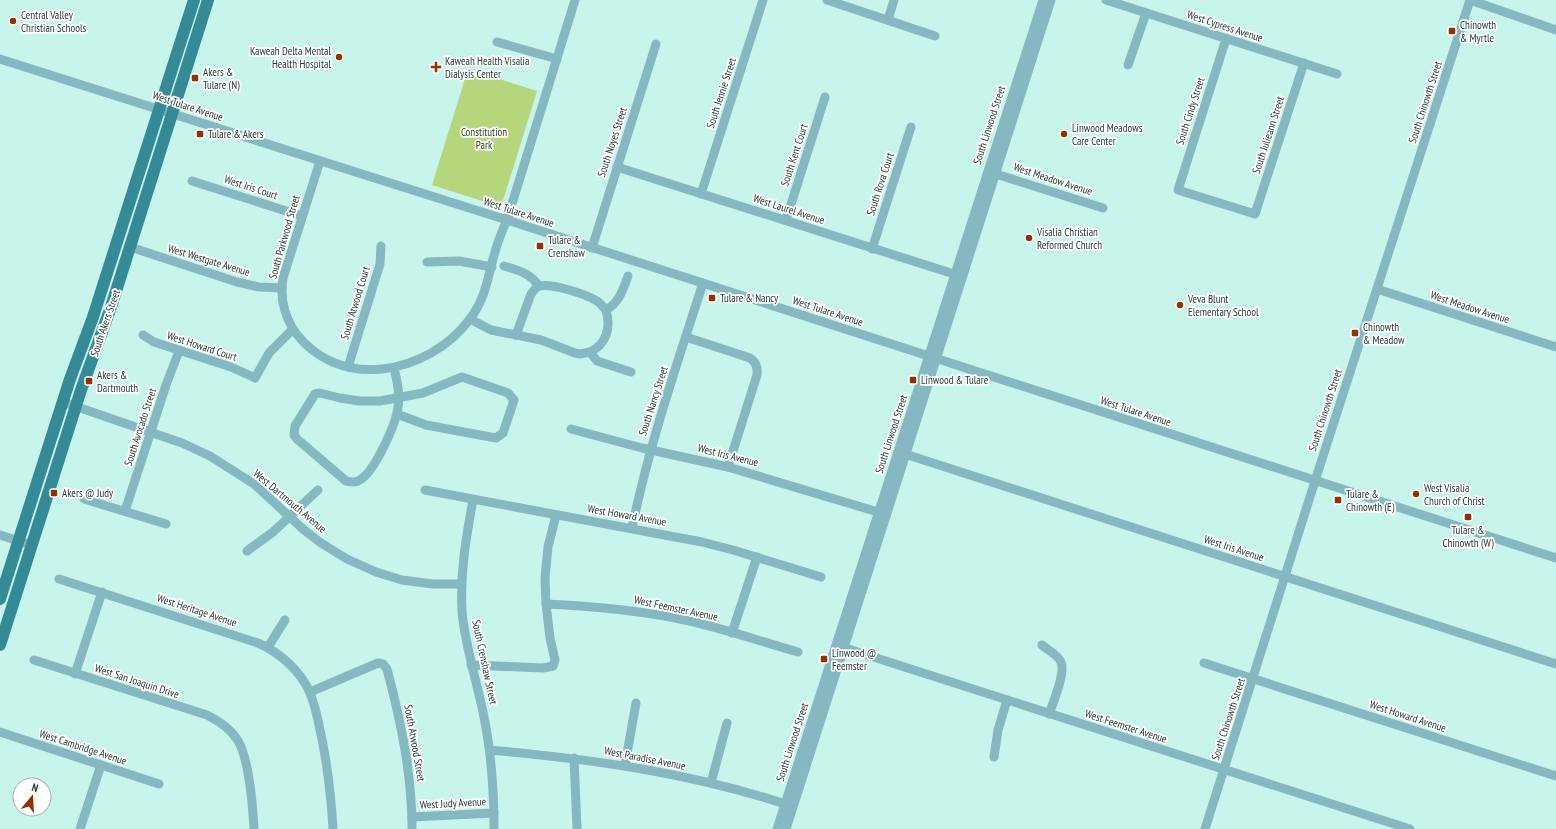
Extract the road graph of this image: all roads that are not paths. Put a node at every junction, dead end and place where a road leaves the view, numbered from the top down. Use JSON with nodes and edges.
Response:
{"nodes":[{"id":1,"x":194,"y":0,"type":"edge"},
{"id":2,"x":208,"y":0,"type":"edge"},
{"id":3,"x":575,"y":0,"type":"edge"},
{"id":4,"x":763,"y":0,"type":"edge"},
{"id":5,"x":826,"y":0,"type":"edge"},
{"id":6,"x":894,"y":0,"type":"edge"},
{"id":7,"x":1043,"y":0,"type":"edge"},
{"id":8,"x":1050,"y":0,"type":"edge"},
{"id":9,"x":1106,"y":0,"type":"edge"},
{"id":10,"x":1470,"y":0,"type":"edge"},
{"id":11,"x":1146,"y":13,"type":"junction"},
{"id":12,"x":888,"y":20,"type":"junction"},
{"id":13,"x":1556,"y":30,"type":"edge"},
{"id":14,"x":935,"y":36,"type":"dead end"},
{"id":15,"x":1226,"y":39,"type":"junction"},
{"id":16,"x":497,"y":42,"type":"dead end"},
{"id":17,"x":656,"y":44,"type":"dead end"},
{"id":18,"x":0,"y":59,"type":"edge"},
{"id":19,"x":557,"y":59,"type":"junction"},
{"id":20,"x":1304,"y":63,"type":"junction"},
{"id":21,"x":1128,"y":65,"type":"dead end"},
{"id":22,"x":1338,"y":74,"type":"dead end"},
{"id":23,"x":825,"y":98,"type":"dead end"},
{"id":24,"x":160,"y":110,"type":"junction"},
{"id":25,"x":173,"y":114,"type":"junction"},
{"id":26,"x":911,"y":127,"type":"dead end"},
{"id":27,"x":1000,"y":131,"type":"junction"},
{"id":28,"x":320,"y":162,"type":"junction"},
{"id":29,"x":617,"y":167,"type":"junction"},
{"id":30,"x":996,"y":174,"type":"junction"},
{"id":31,"x":192,"y":181,"type":"dead end"},
{"id":32,"x":701,"y":194,"type":"junction"},
{"id":33,"x":1103,"y":208,"type":"dead end"},
{"id":34,"x":1255,"y":214,"type":"joint"},
{"id":35,"x":302,"y":216,"type":"junction"},
{"id":36,"x":507,"y":220,"type":"junction"},
{"id":37,"x":786,"y":220,"type":"junction"},
{"id":38,"x":381,"y":246,"type":"dead end"},
{"id":39,"x":130,"y":248,"type":"junction"},
{"id":40,"x":592,"y":248,"type":"junction"},
{"id":41,"x":872,"y":249,"type":"junction"},
{"id":42,"x":427,"y":262,"type":"dead end"},
{"id":43,"x":504,"y":266,"type":"dead end"},
{"id":44,"x":492,"y":267,"type":"junction"},
{"id":45,"x":966,"y":267,"type":"junction"},
{"id":46,"x":954,"y":274,"type":"junction"},
{"id":47,"x":628,"y":276,"type":"dead end"},
{"id":48,"x":702,"y":283,"type":"junction"},
{"id":49,"x":539,"y":286,"type":"junction"},
{"id":50,"x":282,"y":288,"type":"junction"},
{"id":51,"x":1377,"y":289,"type":"junction"},
{"id":52,"x":606,"y":310,"type":"junction"},
{"id":53,"x":470,"y":319,"type":"junction"},
{"id":54,"x":293,"y":329,"type":"junction"},
{"id":55,"x":143,"y":335,"type":"dead end"},
{"id":56,"x":516,"y":335,"type":"junction"},
{"id":57,"x":686,"y":337,"type":"junction"},
{"id":58,"x":1556,"y":347,"type":"edge"},
{"id":59,"x":179,"y":351,"type":"junction"},
{"id":60,"x":590,"y":352,"type":"junction"},
{"id":61,"x":932,"y":358,"type":"junction"},
{"id":62,"x":348,"y":367,"type":"junction"},
{"id":63,"x":394,"y":368,"type":"junction"},
{"id":64,"x":631,"y":372,"type":"dead end"},
{"id":65,"x":399,"y":399,"type":"junction"},
{"id":66,"x":63,"y":402,"type":"junction"},
{"id":67,"x":76,"y":407,"type":"junction"},
{"id":68,"x":397,"y":414,"type":"junction"},
{"id":69,"x":571,"y":429,"type":"dead end"},
{"id":70,"x":152,"y":432,"type":"junction"},
{"id":71,"x":650,"y":450,"type":"junction"},
{"id":72,"x":905,"y":454,"type":"junction"},
{"id":73,"x":895,"y":460,"type":"junction"},
{"id":74,"x":728,"y":466,"type":"junction"},
{"id":75,"x":1315,"y":481,"type":"junction"},
{"id":76,"x":318,"y":490,"type":"dead end"},
{"id":77,"x":425,"y":490,"type":"dead end"},
{"id":78,"x":84,"y":499,"type":"dead end"},
{"id":79,"x":473,"y":500,"type":"junction"},
{"id":80,"x":125,"y":511,"type":"junction"},
{"id":81,"x":878,"y":512,"type":"junction"},
{"id":82,"x":556,"y":515,"type":"junction"},
{"id":83,"x":290,"y":516,"type":"junction"},
{"id":84,"x":166,"y":524,"type":"dead end"},
{"id":85,"x":632,"y":528,"type":"junction"},
{"id":86,"x":0,"y":535,"type":"edge"},
{"id":87,"x":18,"y":541,"type":"junction"},
{"id":88,"x":32,"y":546,"type":"junction"},
{"id":89,"x":247,"y":551,"type":"dead end"},
{"id":90,"x":757,"y":557,"type":"junction"},
{"id":91,"x":1556,"y":558,"type":"edge"},
{"id":92,"x":821,"y":577,"type":"dead end"},
{"id":93,"x":1286,"y":577,"type":"junction"},
{"id":94,"x":59,"y":578,"type":"dead end"},
{"id":95,"x":461,"y":584,"type":"junction"},
{"id":96,"x":102,"y":592,"type":"junction"},
{"id":97,"x":0,"y":599,"type":"edge"},
{"id":98,"x":546,"y":604,"type":"junction"},
{"id":99,"x":285,"y":620,"type":"dead end"},
{"id":100,"x":732,"y":633,"type":"junction"},
{"id":101,"x":0,"y":645,"type":"edge"},
{"id":102,"x":1042,"y":645,"type":"dead end"},
{"id":103,"x":840,"y":646,"type":"junction"},
{"id":104,"x":268,"y":648,"type":"junction"},
{"id":105,"x":798,"y":652,"type":"dead end"},
{"id":106,"x":34,"y":660,"type":"dead end"},
{"id":107,"x":1204,"y":663,"type":"dead end"},
{"id":108,"x":1556,"y":664,"type":"edge"},
{"id":109,"x":471,"y":665,"type":"junction"},
{"id":110,"x":76,"y":674,"type":"junction"},
{"id":111,"x":1254,"y":679,"type":"junction"},
{"id":112,"x":310,"y":692,"type":"junction"},
{"id":113,"x":1007,"y":700,"type":"junction"},
{"id":114,"x":636,"y":703,"type":"dead end"},
{"id":115,"x":1049,"y":714,"type":"junction"},
{"id":116,"x":727,"y":722,"type":"dead end"},
{"id":117,"x":0,"y":732,"type":"edge"},
{"id":118,"x":490,"y":750,"type":"junction"},
{"id":119,"x":994,"y":757,"type":"dead end"},
{"id":120,"x":574,"y":758,"type":"junction"},
{"id":121,"x":101,"y":765,"type":"junction"},
{"id":122,"x":625,"y":765,"type":"junction"},
{"id":123,"x":1224,"y":770,"type":"junction"},
{"id":124,"x":1556,"y":776,"type":"edge"},
{"id":125,"x":711,"y":783,"type":"junction"},
{"id":126,"x":159,"y":784,"type":"dead end"},
{"id":127,"x":789,"y":806,"type":"junction"},
{"id":128,"x":494,"y":813,"type":"junction"},
{"id":129,"x":412,"y":817,"type":"junction"},
{"id":130,"x":80,"y":829,"type":"edge"},
{"id":131,"x":254,"y":829,"type":"edge"},
{"id":132,"x":333,"y":829,"type":"edge"},
{"id":133,"x":412,"y":829,"type":"edge"},
{"id":134,"x":494,"y":829,"type":"edge"},
{"id":135,"x":577,"y":829,"type":"edge"},
{"id":136,"x":777,"y":829,"type":"edge"},
{"id":137,"x":786,"y":829,"type":"edge"},
{"id":138,"x":1205,"y":829,"type":"edge"},
{"id":139,"x":1410,"y":829,"type":"edge"}],
"edges":[{"from":1,"to":24,"type":"main road","name":"South Akers Street"},
{"from":2,"to":25,"type":"main road","name":"South Akers Street"},
{"from":3,"to":19,"type":"street"},
{"from":4,"to":32,"type":"street","name":"South Jennie Street"},
{"from":5,"to":12,"type":"street"},
{"from":6,"to":12,"type":"street"},
{"from":7,"to":27,"type":"street","name":"South Linwood Street"},
{"from":8,"to":30,"type":"street","name":"South Linwood Street"},
{"from":9,"to":11,"type":"street","name":"West Cypress Avenue"},
{"from":10,"to":13,"type":"street"},
{"from":10,"to":51,"type":"street","name":"South Chinowth Street"},
{"from":11,"to":15,"type":"street","name":"West Cypress Avenue"},
{"from":11,"to":21,"type":"street"},
{"from":12,"to":14,"type":"street"},
{"from":15,"to":20,"type":"street","name":"West Cypress Avenue"},
{"from":15,"to":34,"type":"street","name":"South Cindy Street"},
{"from":16,"to":19,"type":"street"},
{"from":17,"to":29,"type":"street","name":"South Noyes Street"},
{"from":18,"to":24,"type":"street","name":"West Tulare Avenue"},
{"from":19,"to":36,"type":"street"},
{"from":20,"to":22,"type":"street","name":"West Cypress Avenue"},
{"from":20,"to":34,"type":"street","name":"South Julieann Street"},
{"from":23,"to":37,"type":"street","name":"South Kent Court"},
{"from":24,"to":25,"type":"street","name":"West Tulare Avenue"},
{"from":24,"to":66,"type":"main road","name":"South Akers Street"},
{"from":25,"to":28,"type":"street","name":"West Tulare Avenue"},
{"from":25,"to":39,"type":"main road","name":"South Akers Street"},
{"from":26,"to":41,"type":"street","name":"South Rova Court"},
{"from":27,"to":30,"type":"street"},
{"from":27,"to":46,"type":"street","name":"South Linwood Street"},
{"from":28,"to":35,"type":"street","name":"South Parkwood Street"},
{"from":28,"to":36,"type":"street","name":"West Tulare Avenue"},
{"from":29,"to":32,"type":"street","name":"West Laurel Avenue"},
{"from":29,"to":40,"type":"street","name":"South Noyes Street"},
{"from":30,"to":33,"type":"street","name":"West Meadow Avenue"},
{"from":30,"to":45,"type":"street","name":"South Linwood Street"},
{"from":31,"to":35,"type":"street","name":"West Iris Court"},
{"from":32,"to":37,"type":"street","name":"West Laurel Avenue"},
{"from":35,"to":50,"type":"street","name":"South Parkwood Street"},
{"from":36,"to":40,"type":"street","name":"West Tulare Avenue"},
{"from":36,"to":44,"type":"street"},
{"from":37,"to":41,"type":"street","name":"West Laurel Avenue"},
{"from":38,"to":62,"type":"street","name":"South Atwood Court"},
{"from":39,"to":50,"type":"street","name":"West Westgate Avenue"},
{"from":39,"to":67,"type":"main road","name":"South Akers Street"},
{"from":40,"to":48,"type":"street","name":"West Tulare Avenue"},
{"from":41,"to":46,"type":"street","name":"West Laurel Avenue"},
{"from":42,"to":44,"type":"street"},
{"from":43,"to":49,"type":"street"},
{"from":44,"to":53,"type":"street"},
{"from":45,"to":46,"type":"street"},
{"from":45,"to":61,"type":"street","name":"South Linwood Street"},
{"from":46,"to":61,"type":"street","name":"South Linwood Street"},
{"from":47,"to":52,"type":"street"},
{"from":48,"to":57,"type":"street","name":"South Nancy Street"},
{"from":48,"to":61,"type":"street","name":"West Tulare Avenue"},
{"from":49,"to":52,"type":"street"},
{"from":49,"to":56,"type":"street"},
{"from":50,"to":54,"type":"street","name":"South Parkwood Street"},
{"from":51,"to":58,"type":"street","name":"West Meadow Avenue"},
{"from":51,"to":75,"type":"street","name":"South Chinowth Street"},
{"from":52,"to":60,"type":"street"},
{"from":53,"to":56,"type":"street"},
{"from":53,"to":63,"type":"street"},
{"from":54,"to":59,"type":"street","name":"West Howard Court"},
{"from":54,"to":62,"type":"street","name":"South Parkwood Street"},
{"from":55,"to":59,"type":"street","name":"West Howard Court"},
{"from":56,"to":60,"type":"street"},
{"from":57,"to":71,"type":"street","name":"South Nancy Street"},
{"from":57,"to":74,"type":"street"},
{"from":59,"to":70,"type":"street","name":"South Avocado Street"},
{"from":60,"to":64,"type":"street"},
{"from":61,"to":72,"type":"street","name":"South Linwood Street"},
{"from":61,"to":73,"type":"street","name":"South Linwood Street"},
{"from":61,"to":75,"type":"street","name":"West Tulare Avenue"},
{"from":62,"to":63,"type":"street","name":"South Parkwood Street"},
{"from":63,"to":65,"type":"street"},
{"from":65,"to":68,"type":"street"},
{"from":65,"to":68,"type":"street"},
{"from":65,"to":68,"type":"street"},
{"from":66,"to":67,"type":"street","name":"West Dartmouth Avenue"},
{"from":66,"to":87,"type":"main road","name":"South Akers Street"},
{"from":67,"to":70,"type":"street","name":"West Dartmouth Avenue"},
{"from":67,"to":88,"type":"main road","name":"South Akers Street"},
{"from":69,"to":71,"type":"street","name":"West Iris Avenue"},
{"from":70,"to":80,"type":"street","name":"South Avocado Street"},
{"from":70,"to":83,"type":"street","name":"West Dartmouth Avenue"},
{"from":71,"to":74,"type":"street","name":"West Iris Avenue"},
{"from":71,"to":85,"type":"street","name":"South Nancy Street"},
{"from":72,"to":73,"type":"street"},
{"from":72,"to":93,"type":"street","name":"West Iris Avenue"},
{"from":72,"to":103,"type":"street","name":"South Linwood Street"},
{"from":73,"to":81,"type":"street","name":"South Linwood Street"},
{"from":74,"to":81,"type":"street","name":"West Iris Avenue"},
{"from":75,"to":91,"type":"street","name":"West Tulare Avenue"},
{"from":75,"to":93,"type":"street","name":"South Chinowth Street"},
{"from":76,"to":83,"type":"street"},
{"from":77,"to":79,"type":"street","name":"West Howard Avenue"},
{"from":78,"to":80,"type":"street"},
{"from":79,"to":82,"type":"street","name":"West Howard Avenue"},
{"from":79,"to":95,"type":"street","name":"South Crenshaw Street"},
{"from":80,"to":84,"type":"street"},
{"from":81,"to":103,"type":"street","name":"South Linwood Street"},
{"from":82,"to":85,"type":"street","name":"West Howard Avenue"},
{"from":82,"to":98,"type":"street"},
{"from":83,"to":89,"type":"street"},
{"from":83,"to":95,"type":"street","name":"West Dartmouth Avenue"},
{"from":85,"to":90,"type":"street","name":"West Howard Avenue"},
{"from":86,"to":87,"type":"street"},
{"from":87,"to":88,"type":"street"},
{"from":87,"to":97,"type":"main road","name":"South Akers Street"},
{"from":88,"to":101,"type":"main road","name":"South Akers Street"},
{"from":90,"to":92,"type":"street","name":"West Howard Avenue"},
{"from":90,"to":100,"type":"street"},
{"from":93,"to":108,"type":"street","name":"West Iris Avenue"},
{"from":93,"to":111,"type":"street","name":"South Chinowth Street"},
{"from":94,"to":96,"type":"street","name":"West Heritage Avenue"},
{"from":95,"to":109,"type":"street","name":"South Crenshaw Street"},
{"from":96,"to":104,"type":"street","name":"West Heritage Avenue"},
{"from":96,"to":110,"type":"street"},
{"from":98,"to":100,"type":"street","name":"West Feemster Avenue"},
{"from":98,"to":109,"type":"street"},
{"from":99,"to":104,"type":"street"},
{"from":100,"to":105,"type":"street","name":"West Feemster Avenue"},
{"from":102,"to":115,"type":"street"},
{"from":103,"to":113,"type":"street","name":"West Feemster Avenue"},
{"from":103,"to":127,"type":"street","name":"South Linwood Street"},
{"from":104,"to":112,"type":"street","name":"West Heritage Avenue"},
{"from":106,"to":110,"type":"street","name":"West San Joaquin Drive"},
{"from":107,"to":111,"type":"street"},
{"from":109,"to":118,"type":"street","name":"South Crenshaw Street"},
{"from":110,"to":131,"type":"street","name":"West San Joaquin Drive"},
{"from":111,"to":123,"type":"street","name":"South Chinowth Street"},
{"from":111,"to":124,"type":"street","name":"West Howard Avenue"},
{"from":112,"to":129,"type":"street","name":"South Atwood Street"},
{"from":112,"to":132,"type":"street","name":"West Heritage Avenue"},
{"from":113,"to":115,"type":"street","name":"West Feemster Avenue"},
{"from":113,"to":119,"type":"street"},
{"from":114,"to":122,"type":"street"},
{"from":115,"to":123,"type":"street","name":"West Feemster Avenue"},
{"from":116,"to":125,"type":"street"},
{"from":117,"to":121,"type":"street","name":"West Cambridge Avenue"},
{"from":118,"to":120,"type":"street","name":"West Paradise Avenue"},
{"from":118,"to":128,"type":"street","name":"South Crenshaw Street"},
{"from":120,"to":122,"type":"street","name":"West Paradise Avenue"},
{"from":120,"to":135,"type":"street"},
{"from":121,"to":126,"type":"street","name":"West Cambridge Avenue"},
{"from":121,"to":130,"type":"street"},
{"from":122,"to":125,"type":"street","name":"West Paradise Avenue"},
{"from":123,"to":138,"type":"street","name":"South Chinowth Street"},
{"from":123,"to":139,"type":"street","name":"West Feemster Avenue"},
{"from":125,"to":127,"type":"street","name":"West Paradise Avenue"},
{"from":127,"to":136,"type":"street","name":"South Linwood Street"},
{"from":127,"to":137,"type":"street","name":"South Linwood Street"},
{"from":128,"to":129,"type":"street","name":"West Judy Avenue"},
{"from":128,"to":134,"type":"street","name":"South Crenshaw Street"},
{"from":129,"to":133,"type":"street","name":"South Atwood Street"}]}
